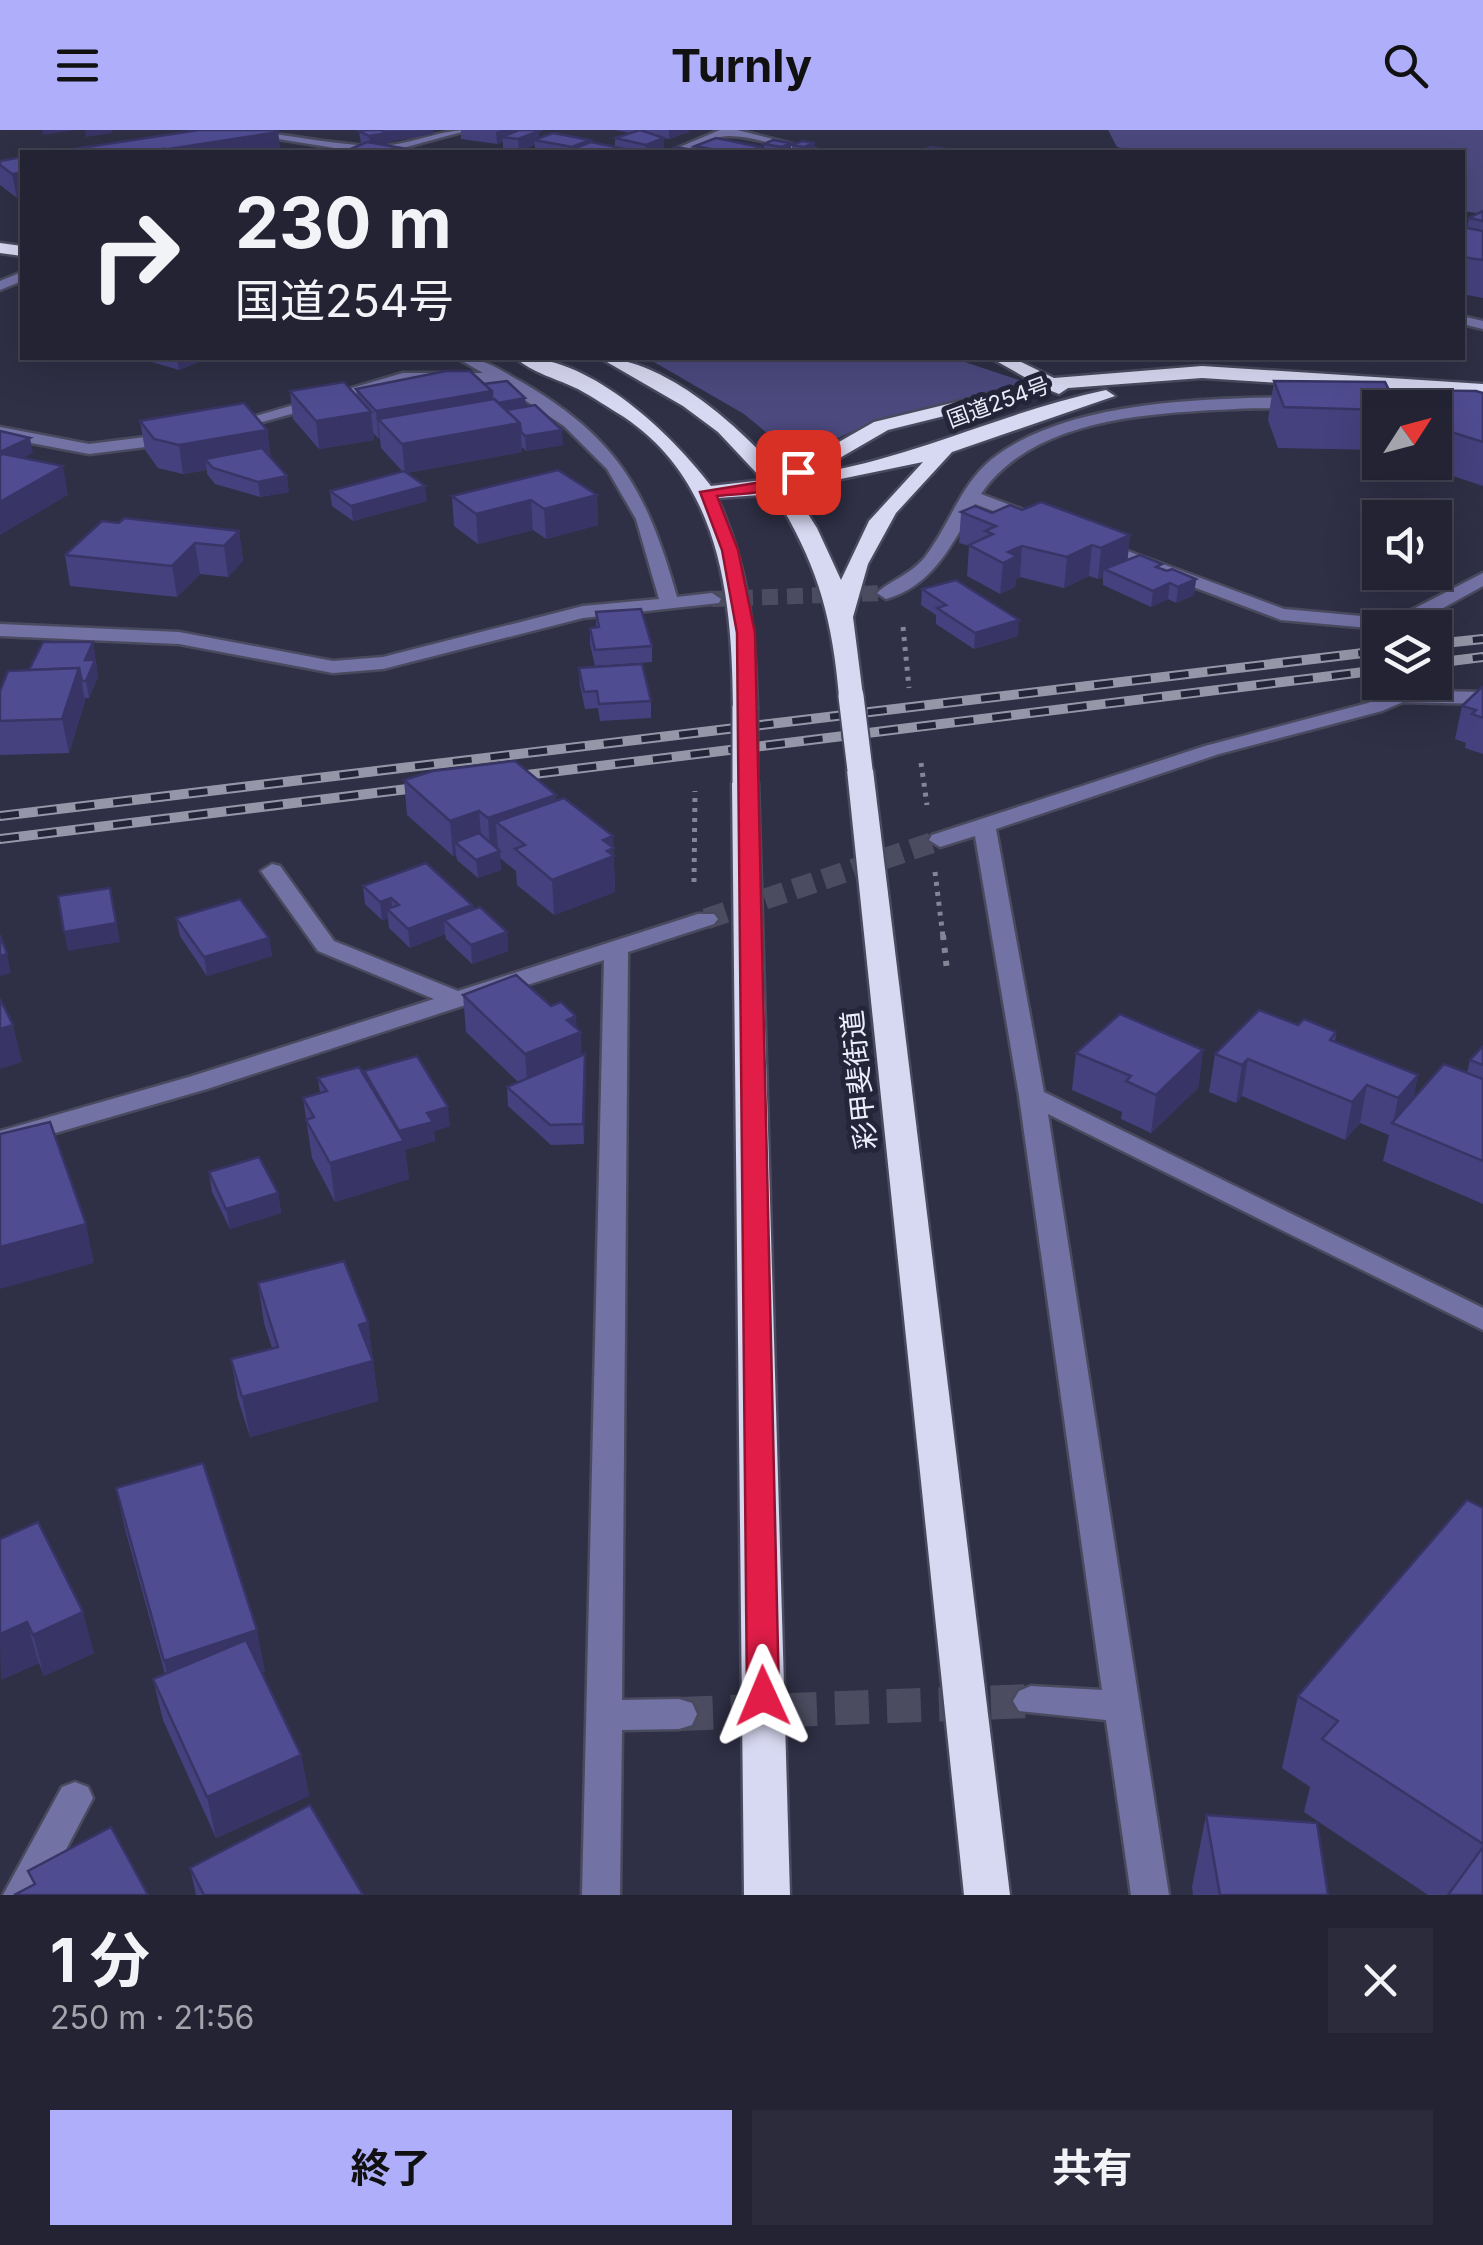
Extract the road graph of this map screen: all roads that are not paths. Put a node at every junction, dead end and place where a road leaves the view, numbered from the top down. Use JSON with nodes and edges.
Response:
{"nodes":[{"id":1,"x":226,"y":130,"type":"edge"},
{"id":2,"x":338,"y":130,"type":"edge"},
{"id":3,"x":463,"y":130,"type":"edge"},
{"id":4,"x":729,"y":131,"type":"edge"},
{"id":5,"x":290,"y":140,"type":"junction"},
{"id":6,"x":326,"y":148,"type":"edge"},
{"id":7,"x":357,"y":150,"type":"edge"},
{"id":8,"x":376,"y":150,"type":"edge"},
{"id":9,"x":679,"y":150,"type":"edge"},
{"id":10,"x":810,"y":150,"type":"edge"},
{"id":11,"x":468,"y":360,"type":"edge"},
{"id":12,"x":529,"y":360,"type":"edge"},
{"id":13,"x":613,"y":360,"type":"edge"},
{"id":14,"x":1004,"y":360,"type":"edge"},
{"id":15,"x":505,"y":378,"type":"junction"},
{"id":16,"x":1299,"y":378,"type":"junction"},
{"id":17,"x":1053,"y":384,"type":"junction"},
{"id":18,"x":1483,"y":390,"type":"edge"},
{"id":19,"x":1077,"y":401,"type":"junction"},
{"id":20,"x":1333,"y":403,"type":"edge"},
{"id":21,"x":1452,"y":403,"type":"edge"},
{"id":22,"x":1483,"y":403,"type":"edge"},
{"id":23,"x":0,"y":432,"type":"edge"},
{"id":24,"x":953,"y":445,"type":"junction"},
{"id":25,"x":778,"y":484,"type":"junction"},
{"id":26,"x":708,"y":492,"type":"junction"},
{"id":27,"x":968,"y":495,"type":"junction"},
{"id":28,"x":1483,"y":579,"type":"edge"},
{"id":29,"x":892,"y":592,"type":"tunnel mouth"},
{"id":30,"x":712,"y":599,"type":"tunnel mouth"},
{"id":31,"x":669,"y":600,"type":"junction"},
{"id":32,"x":1426,"y":610,"type":"edge"},
{"id":33,"x":842,"y":616,"type":"junction"},
{"id":34,"x":1362,"y":622,"type":"edge"},
{"id":35,"x":0,"y":630,"type":"edge"},
{"id":36,"x":1452,"y":695,"type":"edge"},
{"id":37,"x":1483,"y":698,"type":"edge"},
{"id":38,"x":1386,"y":700,"type":"edge"},
{"id":39,"x":984,"y":825,"type":"junction"},
{"id":40,"x":940,"y":840,"type":"tunnel mouth"},
{"id":41,"x":272,"y":871,"type":"dead end"},
{"id":42,"x":700,"y":922,"type":"tunnel mouth"},
{"id":43,"x":616,"y":950,"type":"junction"},
{"id":44,"x":458,"y":1000,"type":"junction"},
{"id":45,"x":1032,"y":1096,"type":"junction"},
{"id":46,"x":0,"y":1140,"type":"edge"},
{"id":47,"x":1483,"y":1320,"type":"edge"},
{"id":48,"x":1031,"y":1701,"type":"tunnel mouth"},
{"id":49,"x":1125,"y":1706,"type":"junction"},
{"id":50,"x":679,"y":1714,"type":"tunnel mouth"},
{"id":51,"x":605,"y":1716,"type":"junction"},
{"id":52,"x":75,"y":1798,"type":"dead end"},
{"id":53,"x":22,"y":1895,"type":"edge"},
{"id":54,"x":601,"y":1895,"type":"edge"},
{"id":55,"x":767,"y":1895,"type":"edge"},
{"id":56,"x":987,"y":1895,"type":"edge"},
{"id":57,"x":1150,"y":1895,"type":"edge"}],
"edges":[{"from":1,"to":5,"type":"street"},
{"from":2,"to":5,"type":"street"},
{"from":3,"to":8,"type":"street"},
{"from":4,"to":9,"type":"street"},
{"from":4,"to":10,"type":"street"},
{"from":5,"to":6,"type":"street"},
{"from":6,"to":7,"type":"street"},
{"from":11,"to":15,"type":"street"},
{"from":12,"to":26,"type":"highway"},
{"from":13,"to":25,"type":"highway","name":"彩甲斐街道"},
{"from":14,"to":17,"type":"highway"},
{"from":15,"to":23,"type":"street"},
{"from":15,"to":31,"type":"street"},
{"from":16,"to":17,"type":"highway","name":"国道254号"},
{"from":16,"to":18,"type":"highway","name":"国道254号"},
{"from":16,"to":19,"type":"highway","name":"国道254号"},
{"from":17,"to":19,"type":"highway"},
{"from":17,"to":25,"type":"highway","name":"国道254号"},
{"from":19,"to":24,"type":"highway","name":"国道254号"},
{"from":20,"to":27,"type":"street"},
{"from":21,"to":22,"type":"street"},
{"from":24,"to":25,"type":"highway","name":"国道254号"},
{"from":24,"to":33,"type":"highway"},
{"from":25,"to":26,"type":"highway","name":"国道254号"},
{"from":25,"to":33,"type":"highway","name":"彩甲斐街道"},
{"from":26,"to":55,"type":"highway","bridge":true},
{"from":27,"to":29,"type":"street"},
{"from":27,"to":34,"type":"street"},
{"from":28,"to":32,"type":"street"},
{"from":30,"to":31,"type":"street"},
{"from":31,"to":35,"type":"street"},
{"from":33,"to":56,"type":"highway","name":"彩甲斐街道","bridge":true},
{"from":36,"to":37,"type":"street"},
{"from":38,"to":39,"type":"street"},
{"from":39,"to":40,"type":"street"},
{"from":39,"to":45,"type":"street"},
{"from":41,"to":44,"type":"street"},
{"from":42,"to":43,"type":"street"},
{"from":43,"to":44,"type":"street"},
{"from":43,"to":51,"type":"street"},
{"from":44,"to":46,"type":"street"},
{"from":45,"to":47,"type":"street"},
{"from":45,"to":49,"type":"street"},
{"from":48,"to":49,"type":"street"},
{"from":49,"to":57,"type":"street"},
{"from":50,"to":51,"type":"street"},
{"from":51,"to":54,"type":"street"},
{"from":52,"to":53,"type":"street"}]}
